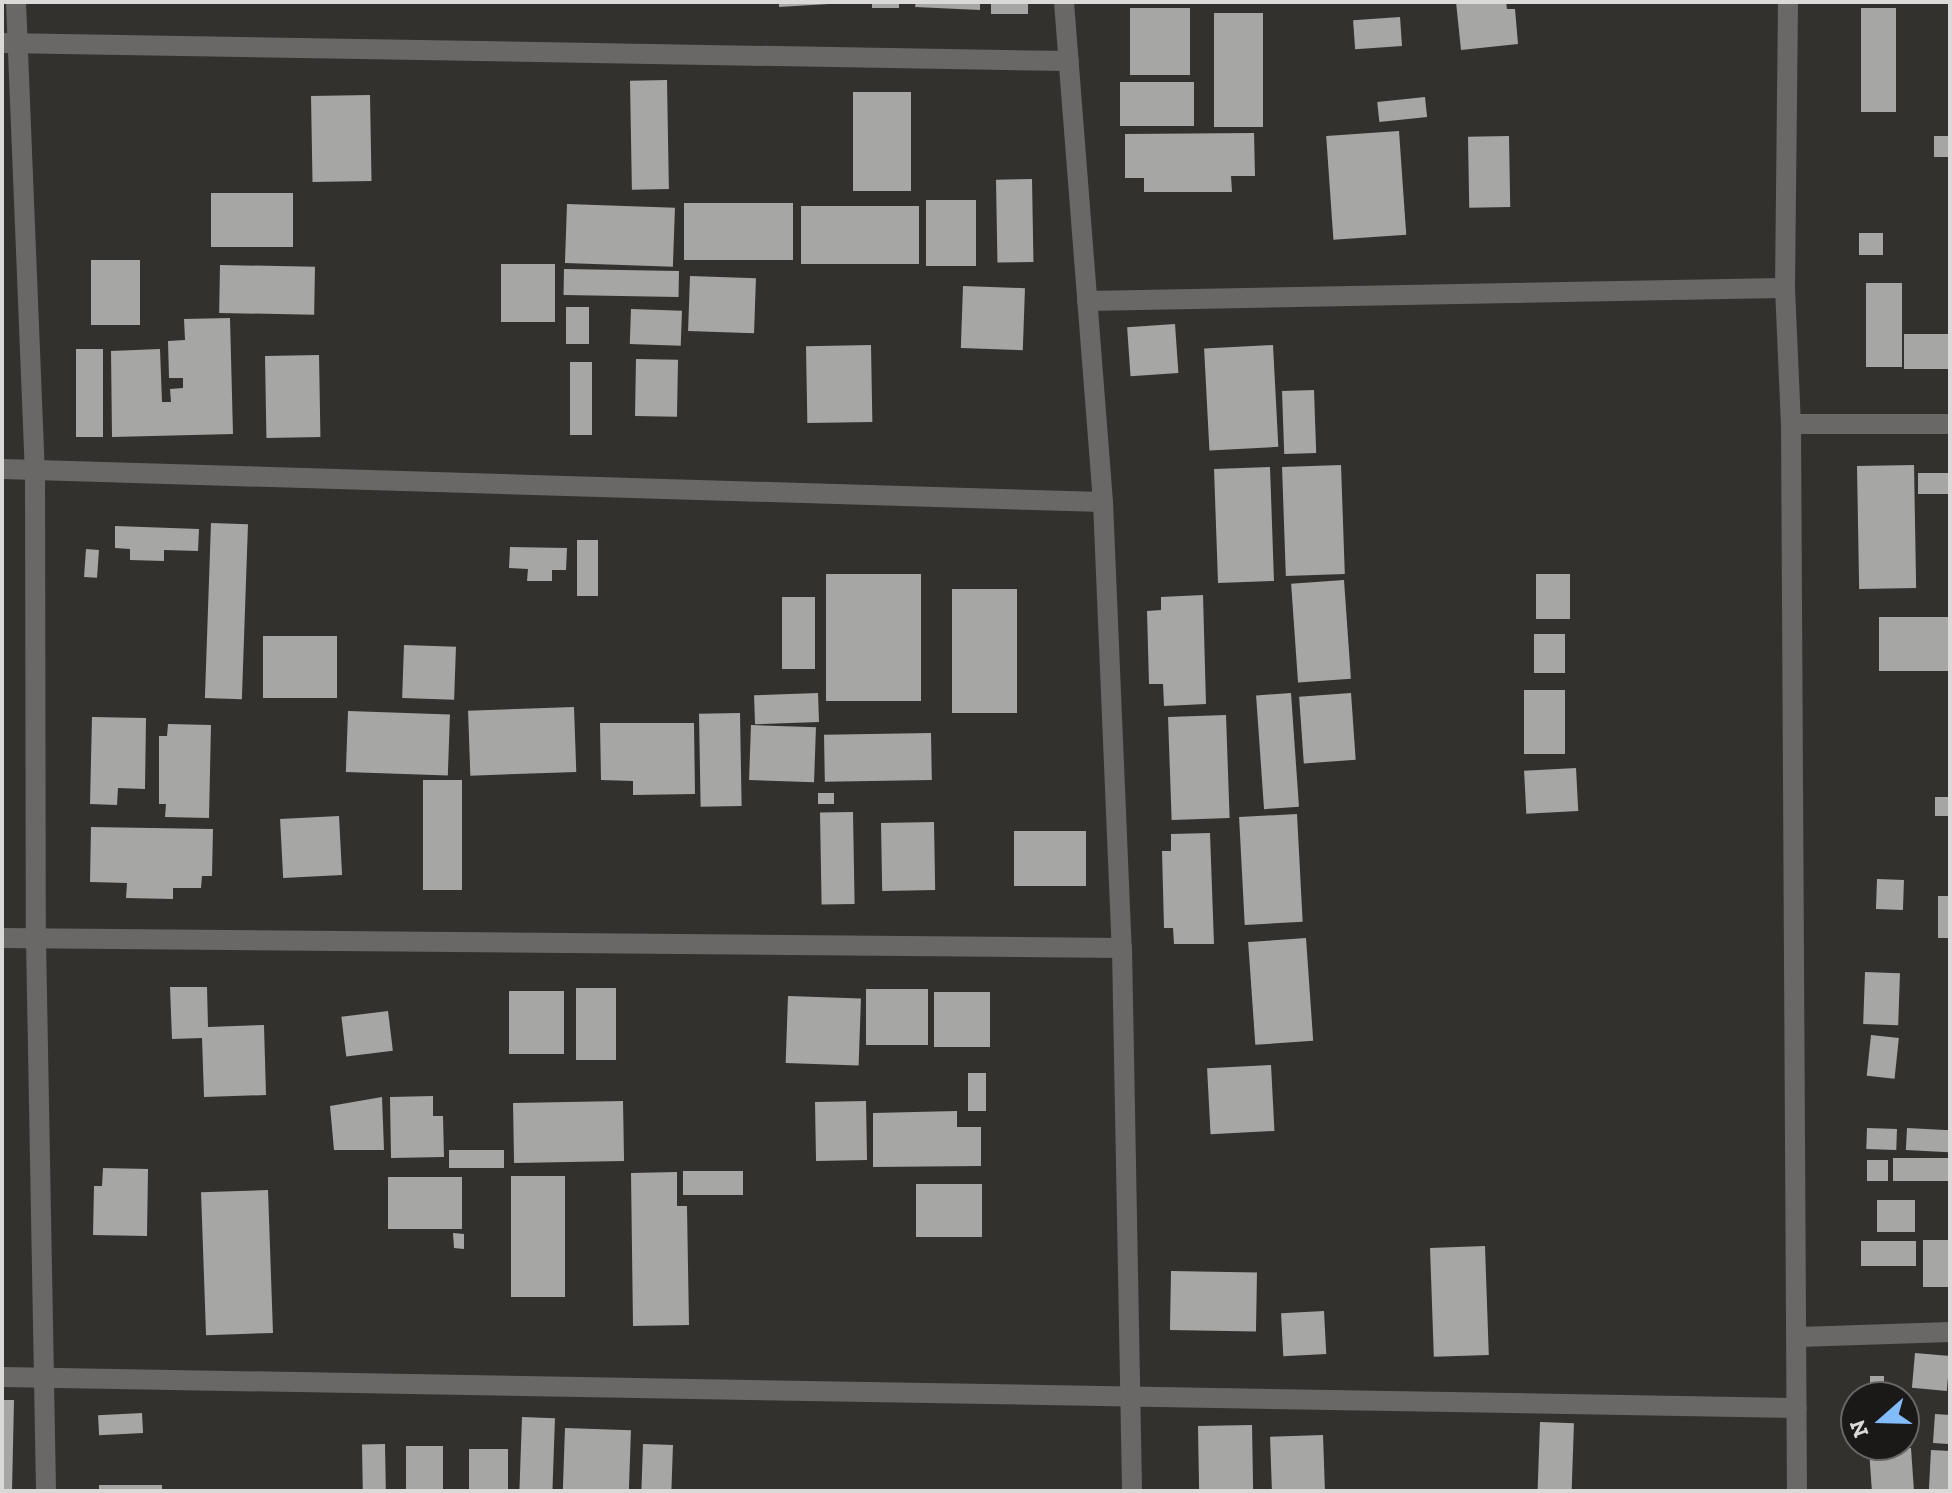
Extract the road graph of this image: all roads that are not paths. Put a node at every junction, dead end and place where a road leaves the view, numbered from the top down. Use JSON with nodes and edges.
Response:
{"nodes":[{"id":1,"x":16,"y":2,"type":"edge"},
{"id":2,"x":1064,"y":2,"type":"edge"},
{"id":3,"x":1788,"y":2,"type":"edge"},
{"id":4,"x":10,"y":43,"type":"edge"},
{"id":5,"x":1069,"y":61,"type":"junction"},
{"id":6,"x":1785,"y":288,"type":"junction"},
{"id":7,"x":1087,"y":301,"type":"junction"},
{"id":8,"x":1791,"y":424,"type":"junction"},
{"id":9,"x":1950,"y":424,"type":"edge"},
{"id":10,"x":2,"y":469,"type":"edge"},
{"id":11,"x":35,"y":469,"type":"junction"},
{"id":12,"x":1103,"y":502,"type":"junction"},
{"id":13,"x":2,"y":938,"type":"edge"},
{"id":14,"x":36,"y":939,"type":"junction"},
{"id":15,"x":1122,"y":948,"type":"junction"},
{"id":16,"x":1950,"y":1332,"type":"edge"},
{"id":17,"x":1799,"y":1337,"type":"junction"},
{"id":18,"x":2,"y":1377,"type":"edge"},
{"id":19,"x":48,"y":1379,"type":"junction"},
{"id":20,"x":1128,"y":1398,"type":"junction"},
{"id":21,"x":1797,"y":1408,"type":"junction"},
{"id":22,"x":46,"y":1491,"type":"edge"},
{"id":23,"x":1132,"y":1491,"type":"edge"},
{"id":24,"x":1797,"y":1491,"type":"edge"}],
"edges":[{"from":1,"to":4,"type":"street"},
{"from":2,"to":5,"type":"street"},
{"from":3,"to":6,"type":"street"},
{"from":4,"to":5,"type":"street"},
{"from":4,"to":11,"type":"street"},
{"from":5,"to":7,"type":"street"},
{"from":6,"to":7,"type":"street"},
{"from":6,"to":8,"type":"street"},
{"from":7,"to":12,"type":"street"},
{"from":8,"to":9,"type":"street"},
{"from":8,"to":17,"type":"street"},
{"from":10,"to":11,"type":"street"},
{"from":11,"to":12,"type":"street"},
{"from":11,"to":14,"type":"street"},
{"from":12,"to":15,"type":"street"},
{"from":13,"to":14,"type":"street"},
{"from":14,"to":15,"type":"street"},
{"from":14,"to":19,"type":"street"},
{"from":15,"to":20,"type":"street"},
{"from":16,"to":17,"type":"street"},
{"from":17,"to":21,"type":"street"},
{"from":18,"to":19,"type":"street"},
{"from":19,"to":20,"type":"street"},
{"from":19,"to":22,"type":"street"},
{"from":20,"to":21,"type":"street"},
{"from":20,"to":23,"type":"street"},
{"from":21,"to":24,"type":"street"}]}
